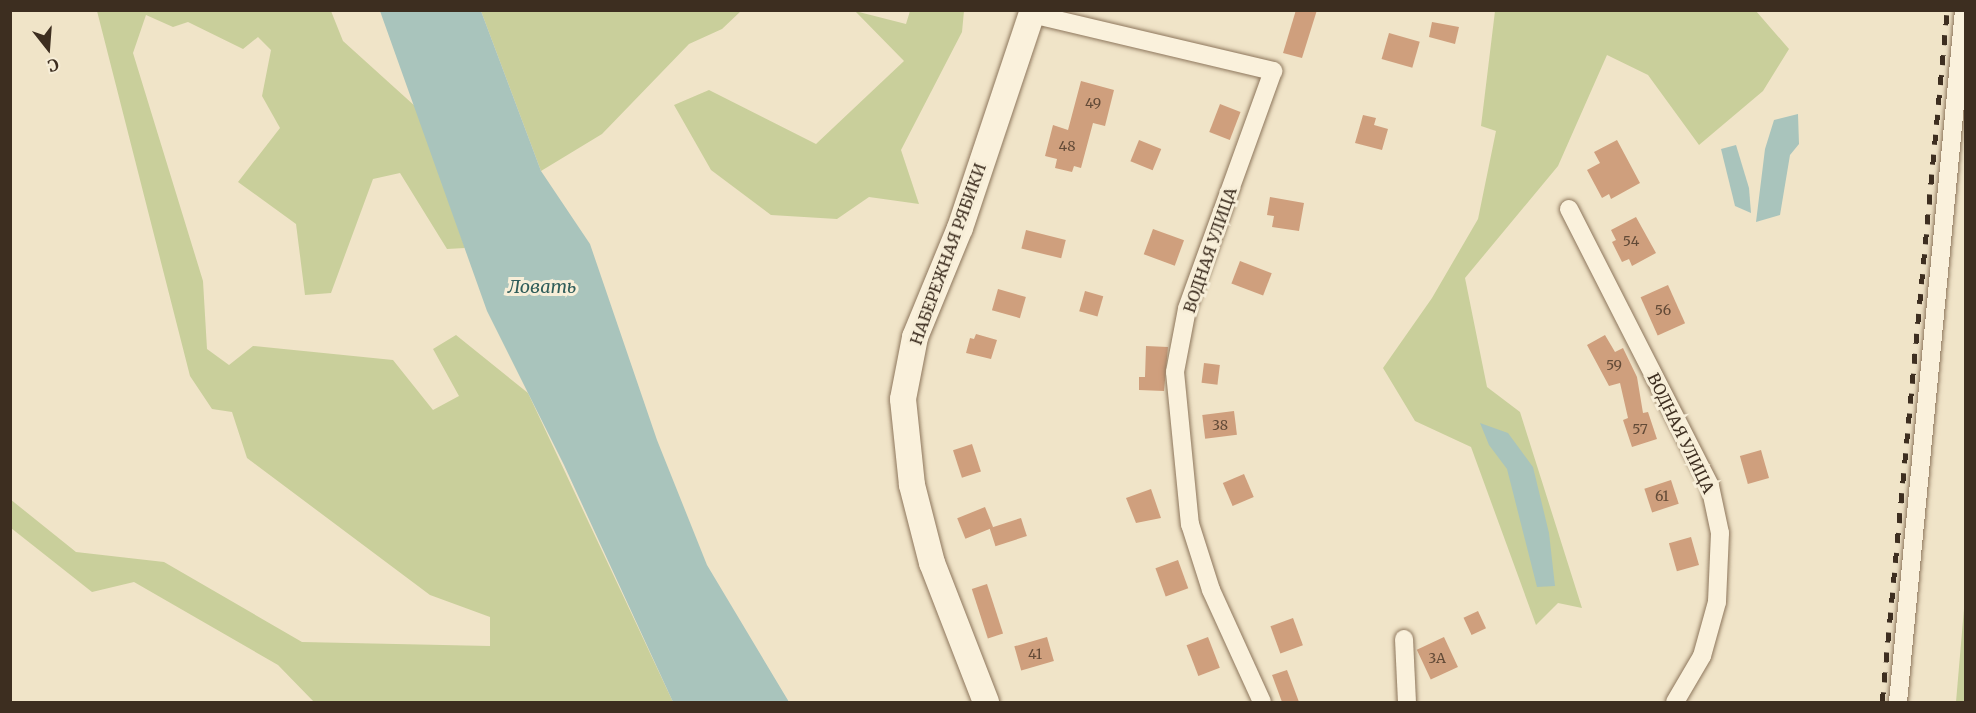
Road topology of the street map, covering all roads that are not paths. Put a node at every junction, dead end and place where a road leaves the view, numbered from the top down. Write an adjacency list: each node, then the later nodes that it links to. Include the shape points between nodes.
1 (1964, 10): 9 (street)
2 (1032, 12): 5 (street, НАБЕРЕЖНАЯ РЯБИКИ, via 960,228 915,337 903,399 912,485 932,563); 6 (street, ВОДНАЯ УЛИЦА, via 1273,71 1187,309 1175,372 1190,524 1211,590)
3 (1569, 209): 8 (street, ВОДНАЯ УЛИЦА, via 1710,486 1720,533 1717,602 1702,656)
4 (1404, 639): 7 (street)
5 (986, 702)
6 (1262, 702)
7 (1407, 702)
8 (1675, 702)
9 (1898, 702)

